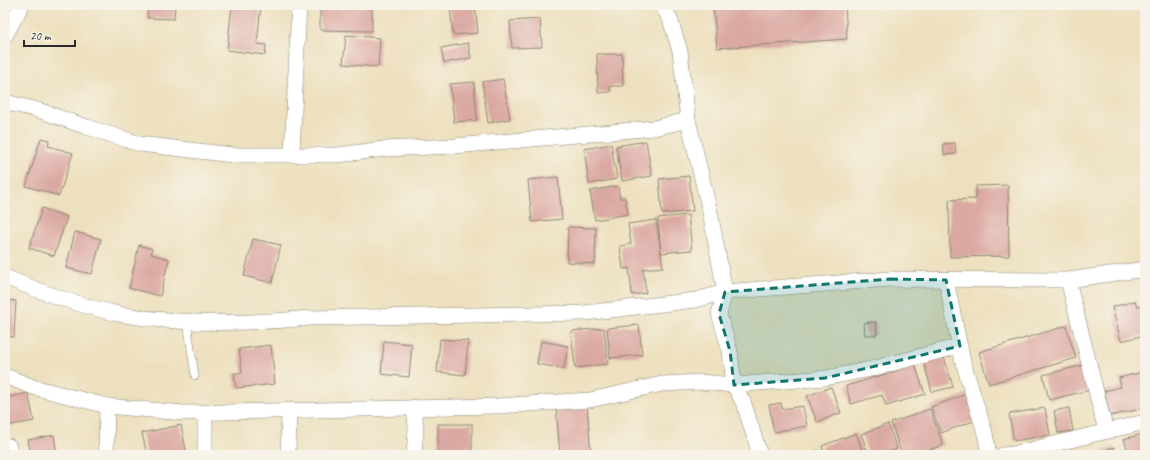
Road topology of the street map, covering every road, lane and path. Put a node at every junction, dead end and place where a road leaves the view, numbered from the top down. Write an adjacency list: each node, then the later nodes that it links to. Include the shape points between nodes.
1 (22, 5): 4 (street)
2 (299, 5): 7 (street)
3 (662, 5): 6 (street, via 670,19 680,51)
4 (5, 36)
5 (5, 102): 7 (street, via 38,110 140,144 232,155)
6 (688, 120): 7 (street, via 654,128 502,142 384,149 338,155); 12 (street, via 710,212)
7 (292, 154)
8 (1145, 269): 11 (street)
9 (5, 277): 13 (street, via 67,300 124,315)
10 (946, 280): 11 (street); 12 (street, via 890,280); 14 (street)
11 (1068, 280): 23 (street)
12 (725, 292): 13 (street, via 696,300 578,313 310,318 268,322); 17 (street, via 719,314 730,351)
13 (187, 320): 16 (lane)
14 (960, 346): 17 (street, via 825,378); 29 (street)
15 (5, 376): 18 (street, via 33,387)
16 (195, 376)
17 (734, 385): 19 (street, via 700,382 662,384 590,400 497,406); 28 (street, via 744,404)
18 (107, 406): 21 (street); 24 (street)
19 (414, 407): 20 (street); 27 (street)
20 (288, 410): 21 (street); 26 (street)
21 (204, 414): 25 (street)
22 (1145, 422): 23 (street)
23 (1106, 431): 30 (street)
24 (106, 455)
25 (206, 455)
26 (288, 455)
27 (414, 455)
28 (760, 455)
29 (989, 455)
30 (1003, 455)

